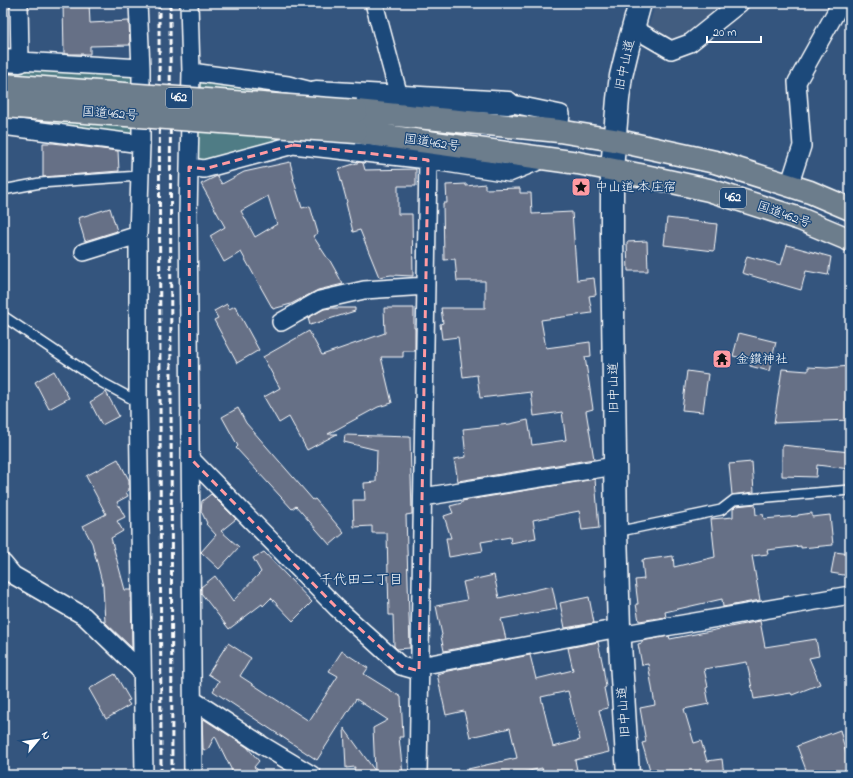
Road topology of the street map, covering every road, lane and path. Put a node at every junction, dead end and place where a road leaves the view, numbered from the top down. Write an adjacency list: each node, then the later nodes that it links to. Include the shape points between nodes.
1 (19, 3): 10 (street)
2 (138, 3): 11 (street)
3 (189, 3): 12 (street)
4 (374, 3): 15 (street)
5 (640, 3): 9 (main road, 旧中山道)
6 (740, 3): 9 (street, via 690,43 672,50)
7 (841, 3): 8 (street); 27 (street, via 797,82 802,146)
8 (850, 6)
9 (633, 28): 20 (main road, 旧中山道, via 622,76)
10 (12, 61): 11 (street)
11 (141, 68): 21 (street)
12 (191, 72): 14 (street, via 288,85); 24 (street)
13 (3, 85): 19 (highway, 国道462号 / 462, bridge, via 356,111)
14 (316, 92): 15 (main road)
15 (399, 96): 16 (main road)
16 (508, 103): 19 (street, via 561,114)
17 (3, 106): 22 (highway, 国道462号 / 462, bridge, via 356,132)
18 (3, 126): 21 (street)
19 (559, 131): 20 (highway, 国道462号 / 462)
20 (614, 140): 25 (main road, 旧中山道); 27 (highway, 国道462号 / 462, via 715,162)
21 (141, 144): 26 (street)
22 (547, 158): 23 (street, via 509,173); 25 (highway, 国道462号 / 462)
23 (428, 160): 24 (street, via 293,145 204,169); 33 (street)
24 (189, 167): 37 (street)
25 (612, 169): 31 (highway, 国道462号 / 462, via 709,190 800,219); 38 (main road, 旧中山道)
26 (139, 176): 28 (lane, via 40,183); 30 (street)
27 (789, 186): 29 (highway, 国道462号 / 462)
28 (3, 190)
29 (850, 209)
30 (138, 235): 32 (street); 36 (street)
31 (850, 240)
32 (84, 252)
33 (426, 286): 35 (street, via 364,290 320,300); 40 (street)
34 (3, 316): 36 (lane, via 101,382)
35 (281, 322)
36 (138, 402): 46 (street)
37 (190, 458): 45 (street, via 337,608 401,666); 47 (street)
38 (615, 466): 40 (street); 41 (main road, 旧中山道)
39 (850, 490): 41 (lane, via 734,500 720,510)
40 (423, 497): 45 (street)
41 (616, 532): 44 (main road, 旧中山道)
42 (3, 563): 46 (street, via 13,575 84,616)
43 (850, 595): 44 (street)
44 (619, 632): 45 (street); 52 (main road, 旧中山道)
45 (420, 668): 51 (street)
46 (142, 672): 48 (street)
47 (193, 700): 49 (street); 50 (street)
48 (144, 775)
49 (193, 775)
50 (312, 775)
51 (418, 775)
52 (628, 775)

